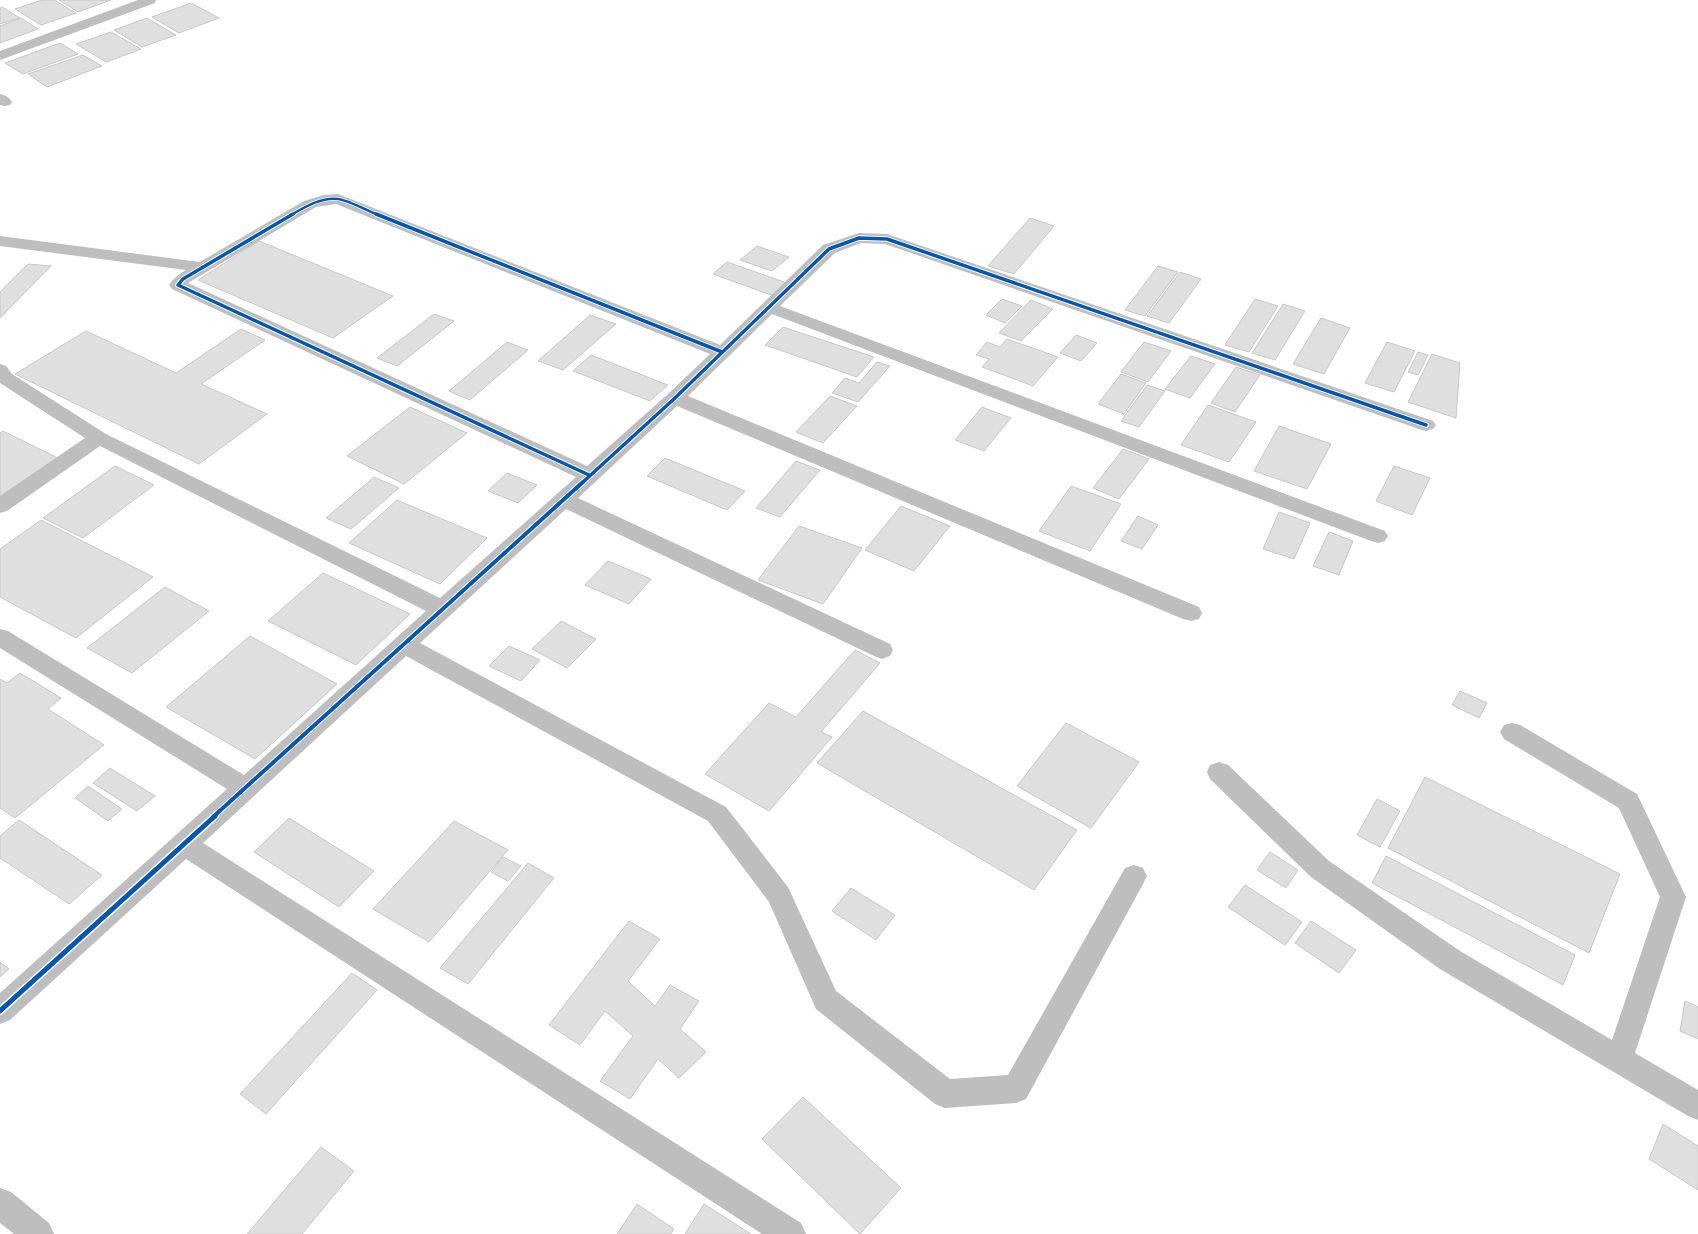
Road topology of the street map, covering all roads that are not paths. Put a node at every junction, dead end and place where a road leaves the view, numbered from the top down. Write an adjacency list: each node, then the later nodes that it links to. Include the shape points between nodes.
1 (150, 0): 2 (street)
2 (0, 56)
3 (0, 241): 4 (street)
4 (203, 267): 6 (street, via 310,204 338,199); 11 (street, via 183,279 178,286)
5 (768, 307): 6 (street); 9 (street, via 829,249 859,238 887,239); 14 (street)
6 (722, 352): 8 (street)
7 (0, 370): 10 (street, via 5,378)
8 (675, 398): 11 (street); 16 (street)
9 (1426, 425)
10 (99, 438): 13 (street); 15 (street)
11 (589, 475): 12 (street)
12 (563, 500): 15 (street); 19 (street)
13 (0, 506)
14 (1378, 536)
15 (442, 609): 18 (street)
16 (1191, 613)
17 (0, 637): 22 (street)
18 (403, 644): 22 (street); 24 (street, via 717,814 779,895 826,1000 945,1094 1016,1089)
19 (882, 650)
20 (1512, 732): 26 (street, via 1628,801 1673,897)
21 (1219, 772): 26 (street, via 1320,870 1450,960)
22 (245, 788): 23 (street)
23 (184, 844): 25 (street); 30 (street)
24 (1134, 876)
25 (0, 1011)
26 (1619, 1060): 27 (street)
27 (1698, 1106)
28 (0, 1203): 29 (street)
29 (38, 1234)
30 (790, 1234)

